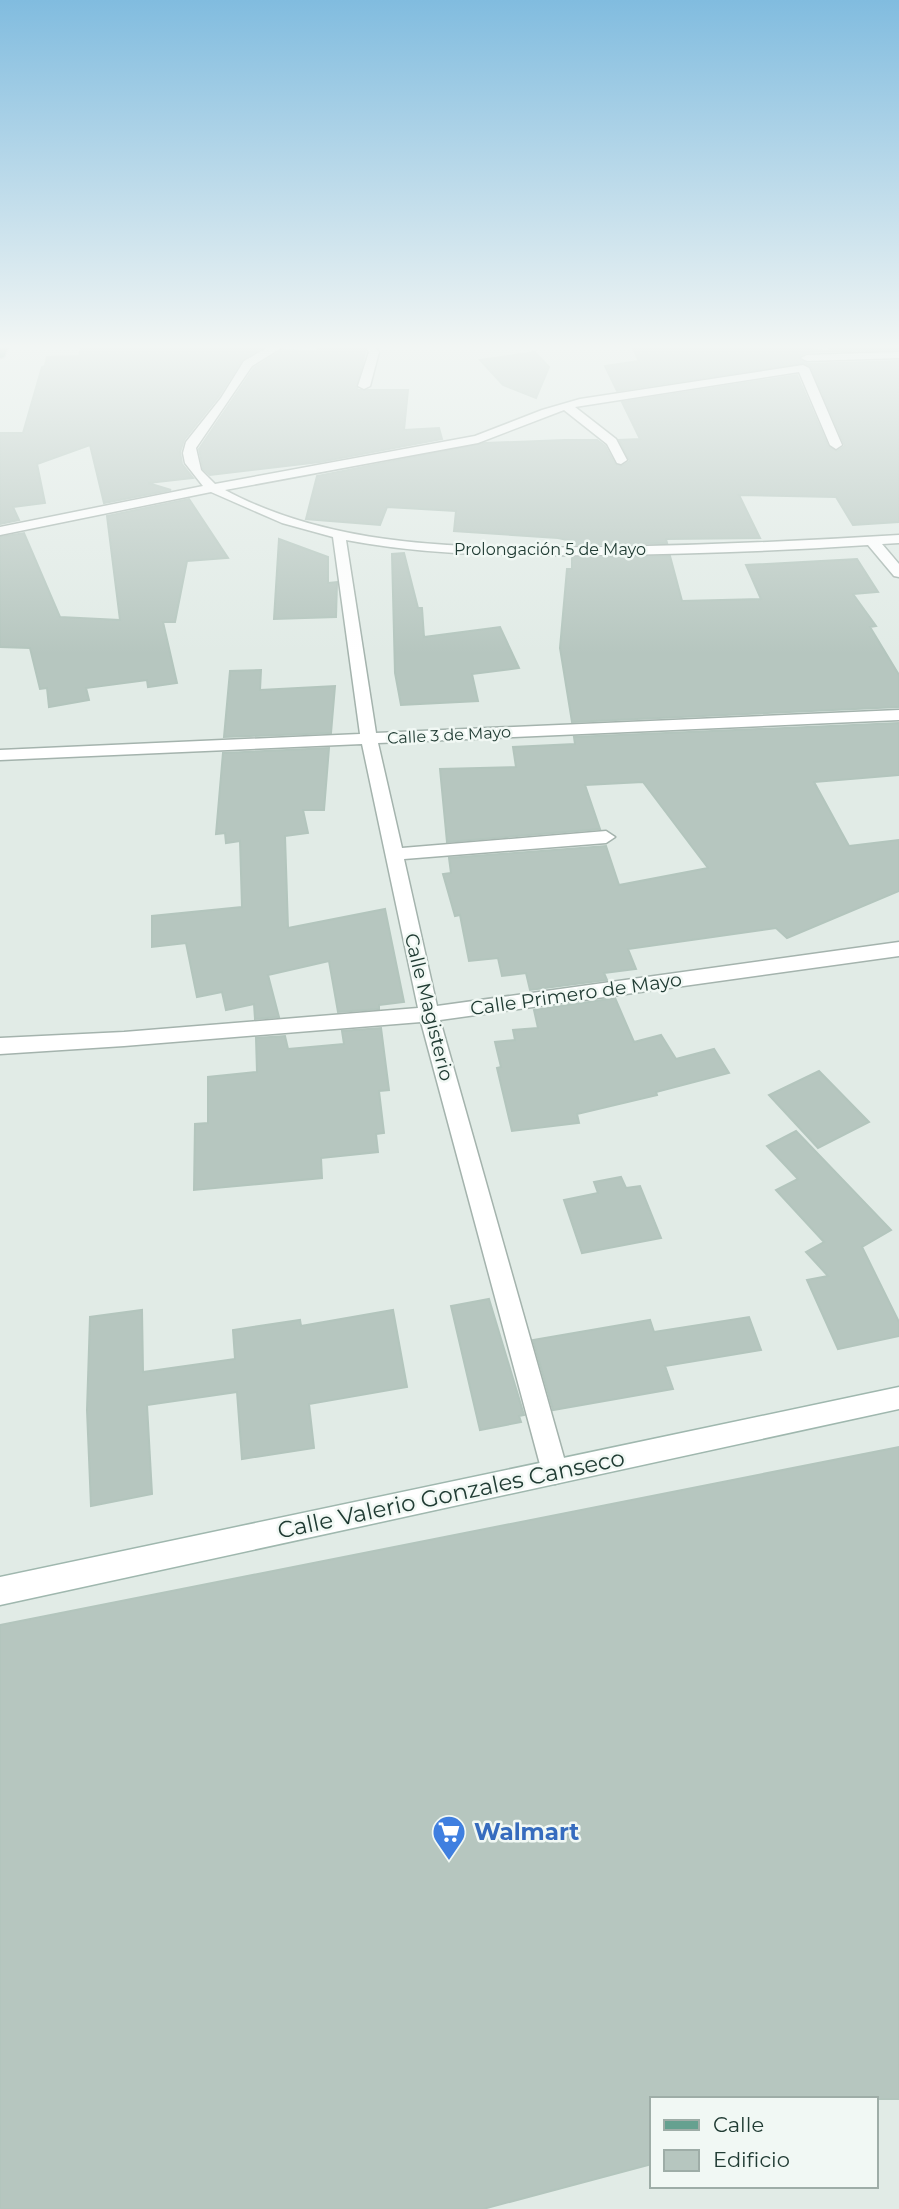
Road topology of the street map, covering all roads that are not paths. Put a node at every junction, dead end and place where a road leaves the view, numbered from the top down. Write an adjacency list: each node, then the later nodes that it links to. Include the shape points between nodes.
1 (190, 448): 5 (street, via 188,454)
2 (429, 448): 5 (street)
3 (615, 448): 4 (street)
4 (621, 460)
5 (209, 489): 6 (street); 7 (street, Prolongación 5 de Mayo, via 263,512)
6 (0, 530)
7 (339, 535): 9 (street, Prolongación 5 de Mayo, via 408,547 524,551 694,550); 12 (street, Calle Magisterio)
8 (899, 539): 9 (street, Prolongación 5 de Mayo)
9 (872, 541): 10 (street)
10 (899, 572)
11 (899, 715): 12 (street, Calle 3 de Mayo)
12 (369, 738): 13 (street, Calle 3 de Mayo); 15 (street, Calle Magisterio)
13 (0, 755)
14 (606, 836): 15 (street)
15 (394, 854): 17 (street, Calle Magisterio)
16 (899, 949): 17 (street, Calle Primero de Mayo)
17 (429, 1014): 18 (street, Calle Primero de Mayo); 20 (street, Calle Magisterio)
18 (0, 1046)
19 (899, 1398): 20 (street, Calle Valerio Gonzales Canseco)
20 (555, 1472): 21 (street, Calle Valerio Gonzales Canseco)
21 (1, 1591)

